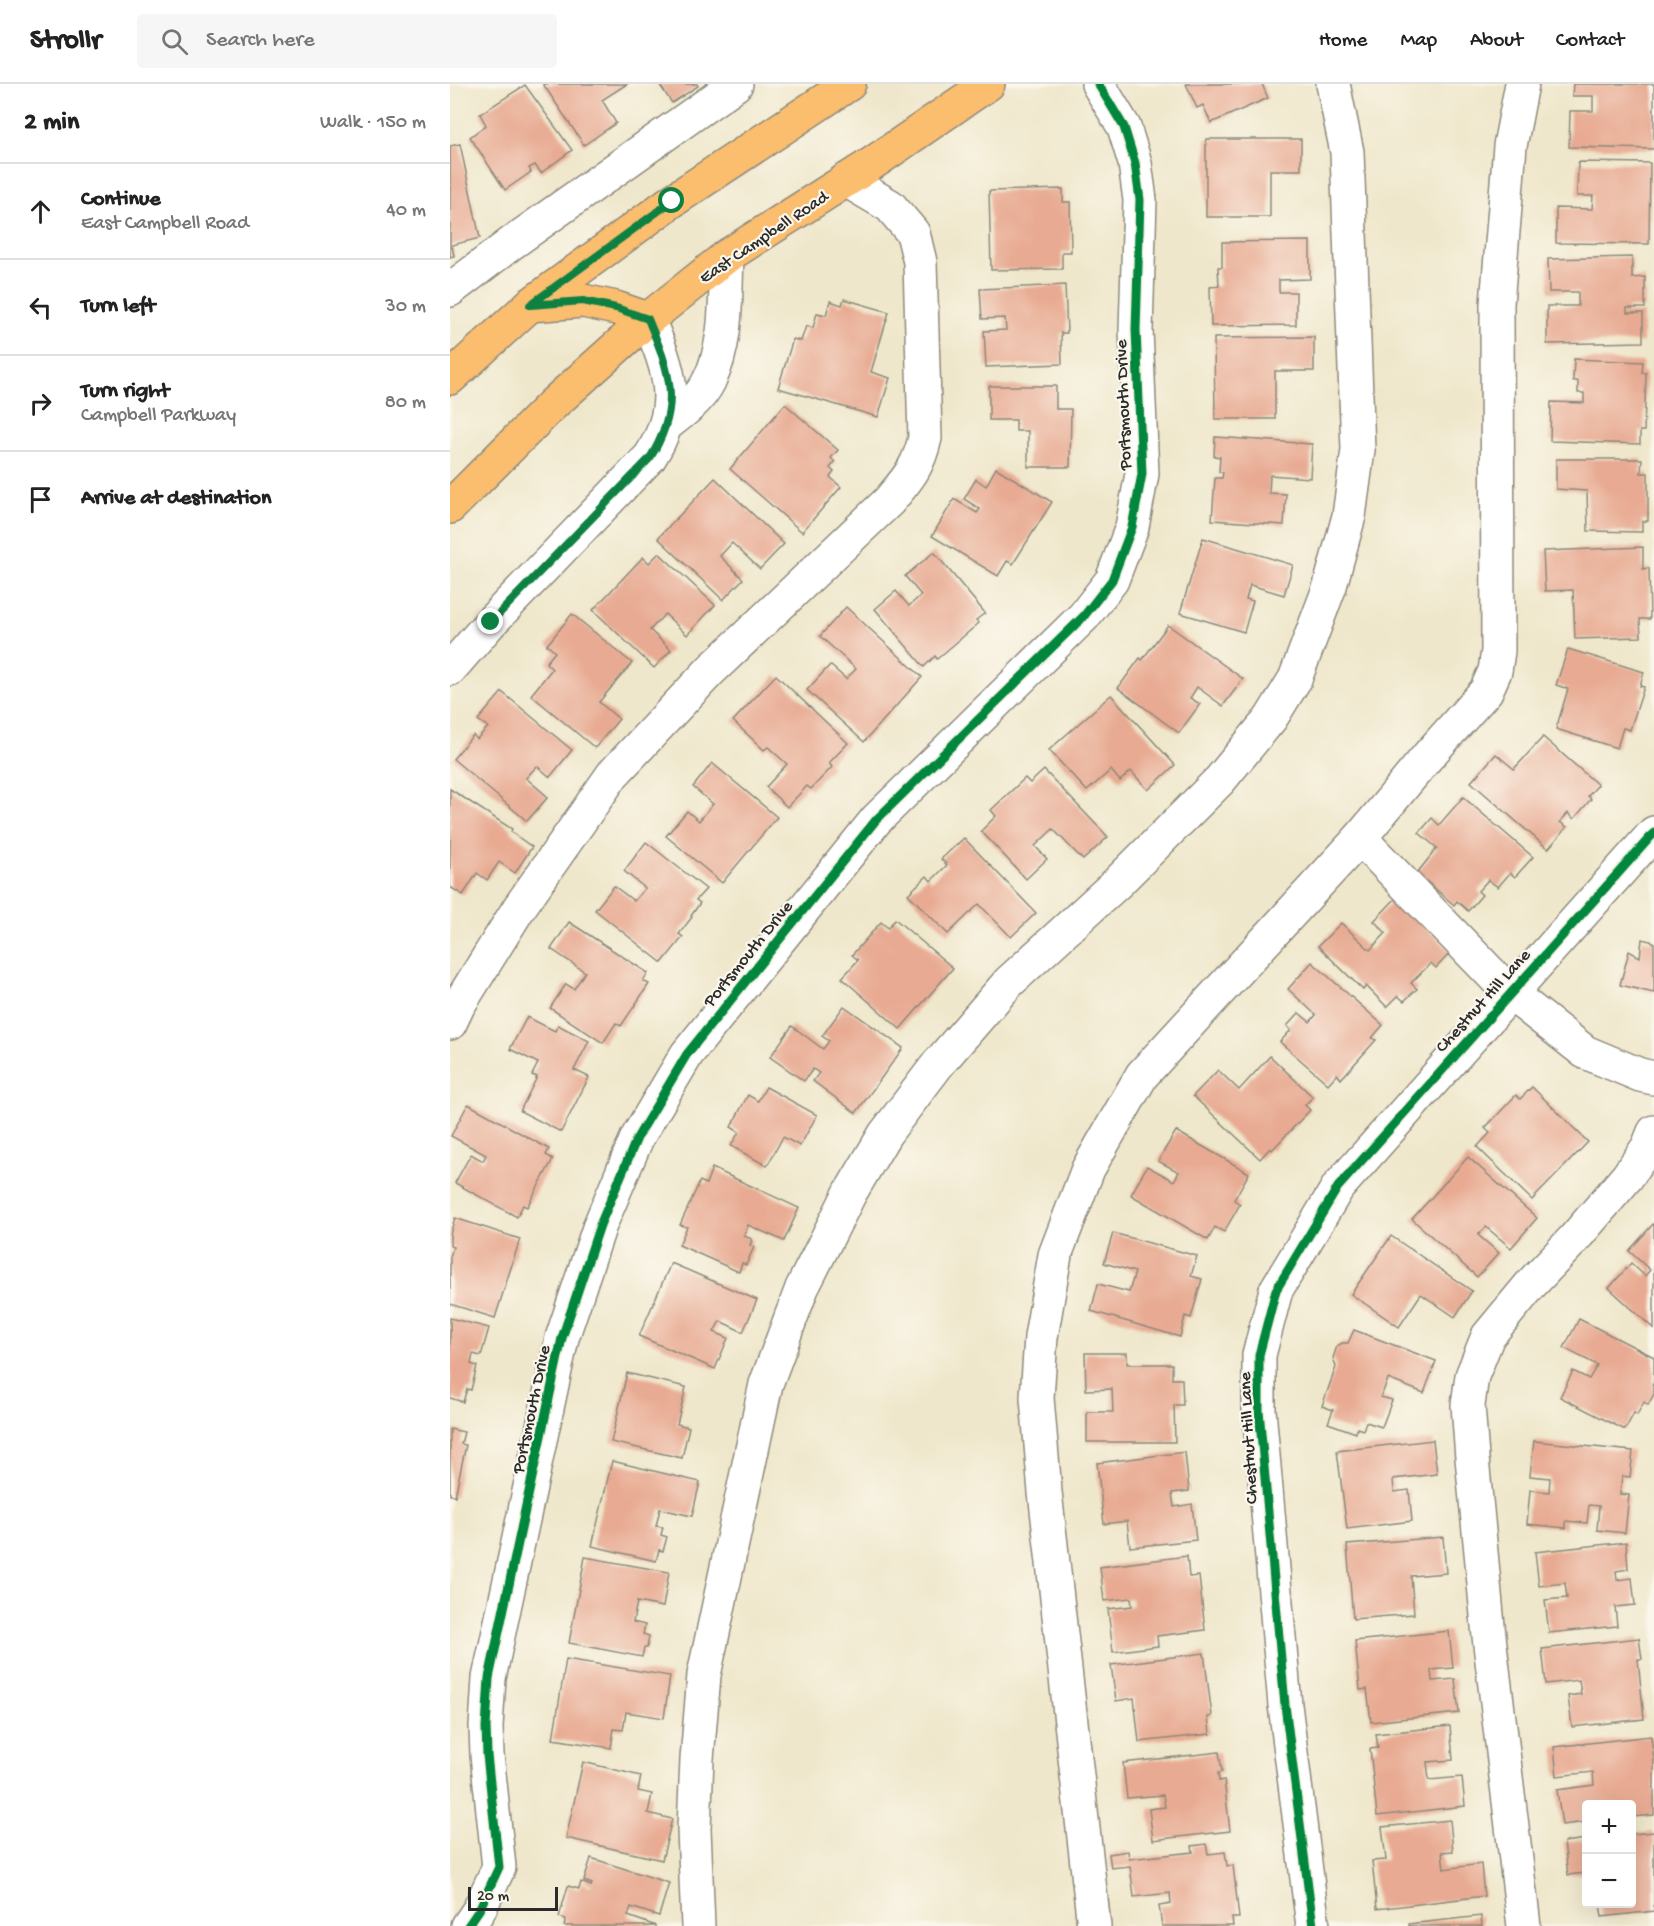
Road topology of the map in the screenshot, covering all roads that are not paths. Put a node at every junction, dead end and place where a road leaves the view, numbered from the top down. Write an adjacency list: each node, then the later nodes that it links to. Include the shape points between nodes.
1 (736, 84): 9 (street)
2 (849, 84): 10 (main road, via 672,201)
3 (988, 84): 7 (main road, East Campbell Road)
4 (1098, 84): 22 (street, Portsmouth Drive, via 1124,127 1136,163 1140,200 1136,330 1142,474 1132,527 1112,580 1084,616 876,820 687,1054 637,1138 600,1225 559,1350 489,1678 487,1755 499,1867)
5 (1333, 84): 23 (street, via 1347,152 1358,450 1349,516 1330,586 1295,679 1270,718 1220,780 1009,982 938,1064 879,1144 849,1193 802,1288 766,1384 704,1676 694,1829)
6 (1522, 84): 17 (street, via 1510,146 1497,304 1495,671 1486,692)
7 (846, 180): 8 (main road, East Campbell Road); 19 (street, via 890,206 913,233 920,262 925,438 920,460 889,501 710,671 612,774 519,908)
8 (727, 256): 11 (main road, East Campbell Road); 13 (street, via 720,349 709,382 689,407)
9 (450, 290)
10 (530, 305): 11 (main road, via 583,301); 12 (main road)
11 (648, 319): 13 (street, via 666,362 670,408); 14 (main road, East Campbell Road, via 553,404)
12 (450, 378)
13 (667, 424): 15 (street, via 650,458)
14 (450, 507)
15 (450, 669)
16 (1654, 832): 18 (street, Chestnut Hill Lane)
17 (1360, 838): 18 (street); 24 (street, via 1142,1074 1088,1169 1055,1255 1041,1336 1037,1398)
18 (1510, 993): 20 (street, via 1585,1052); 25 (street, Chestnut Hill Lane, via 1338,1187 1276,1290 1259,1355 1259,1410 1285,1704)
19 (450, 1023)
20 (1654, 1078)
21 (1654, 1132): 26 (street, via 1627,1177 1488,1336 1472,1376 1468,1405 1473,1470)
22 (468, 1926)
23 (698, 1926)
24 (1094, 1926)
25 (1313, 1926)
26 (1524, 1926)

